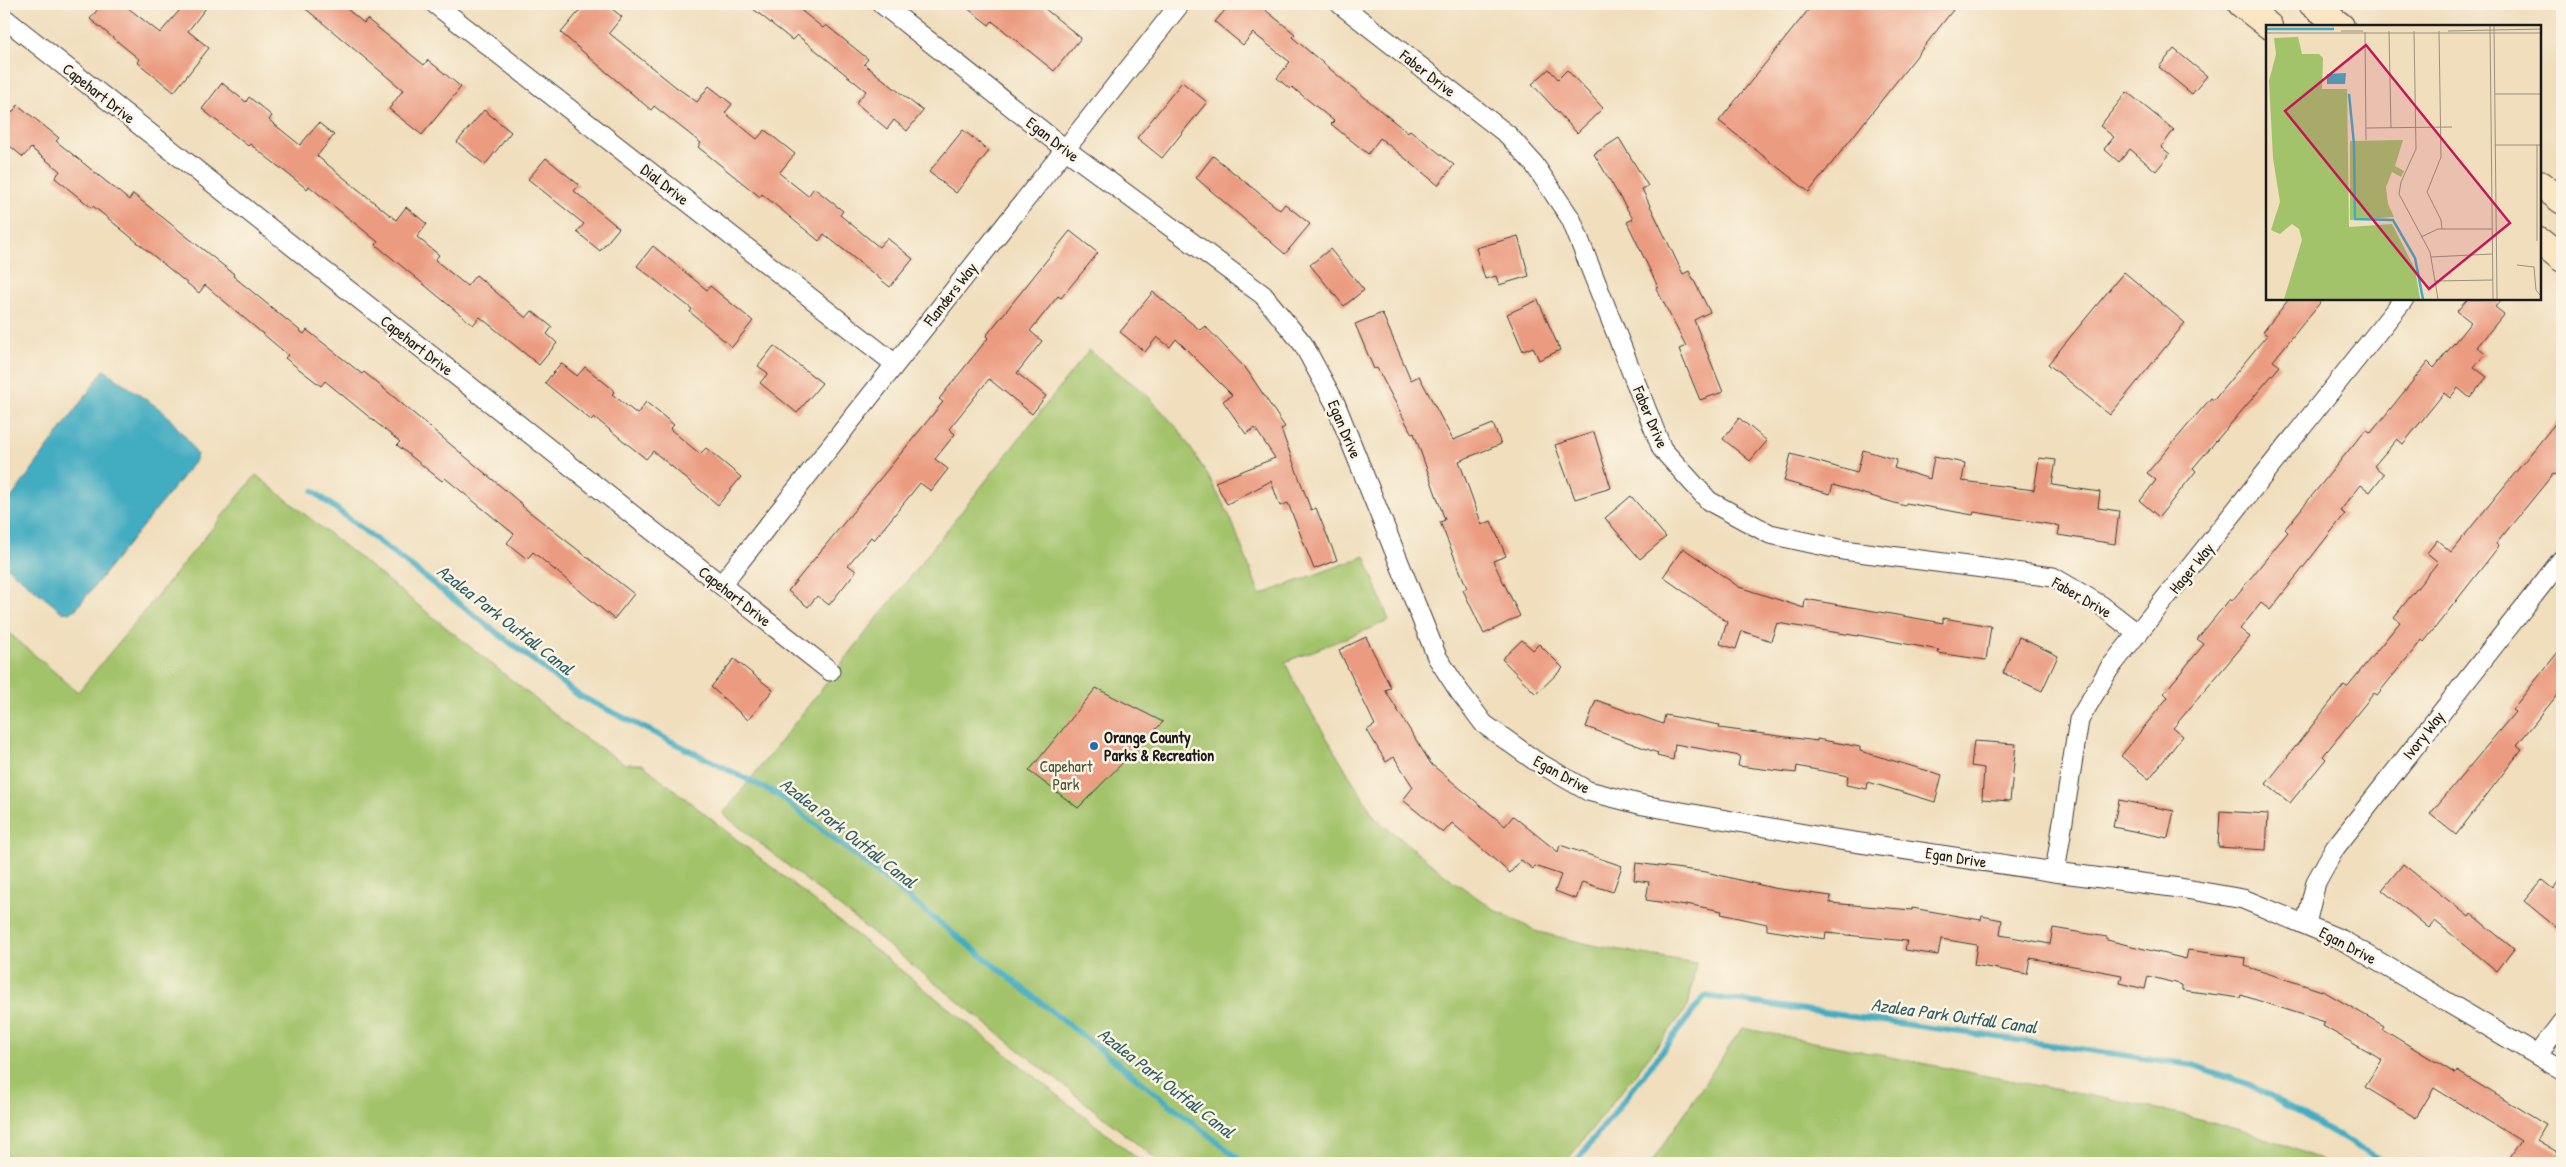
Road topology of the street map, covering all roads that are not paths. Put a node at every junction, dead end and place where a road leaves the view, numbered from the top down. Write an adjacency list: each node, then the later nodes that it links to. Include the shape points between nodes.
1 (435, 4): 16 (street, Dial Drive)
2 (882, 4): 10 (street, Egan Drive)
3 (1180, 4): 10 (street, Flanders Way)
4 (1340, 4): 19 (street, Faber Drive, via 1508,135 1534,164 1570,219 1662,449 1709,501 1770,534 1843,550 2053,577 2102,606)
5 (2241, 4): 8 (main road)
6 (2312, 4): 9 (main road)
7 (4, 18): 18 (street, Capehart Drive)
8 (2269, 25)
9 (2339, 25)
10 (1066, 149): 16 (street, Flanders Way); 21 (street, Egan Drive, via 1263,295 1303,344 1335,403 1437,657 1484,724 1534,760 1588,791 1643,805 1827,838)
11 (2541, 185): 12 (main road)
12 (2562, 202)
13 (2541, 242): 14 (main road)
14 (2562, 259)
15 (2403, 300): 19 (street, Hager Way)
16 (895, 364): 18 (street, Flanders Way)
17 (2562, 559): 22 (street, Ivory Way, via 2335,848 2316,882)
18 (721, 585): 20 (street, Capehart Drive)
19 (2138, 634): 21 (street, Hager Way, via 2109,669 2079,720)
20 (830, 671)
21 (2054, 872): 22 (street, Egan Drive, via 2243,899)
22 (2306, 924): 24 (street, Egan Drive, via 2342,940)
23 (2562, 1022): 24 (street)
24 (2537, 1054): 25 (street, Egan Drive)
25 (2562, 1070)

